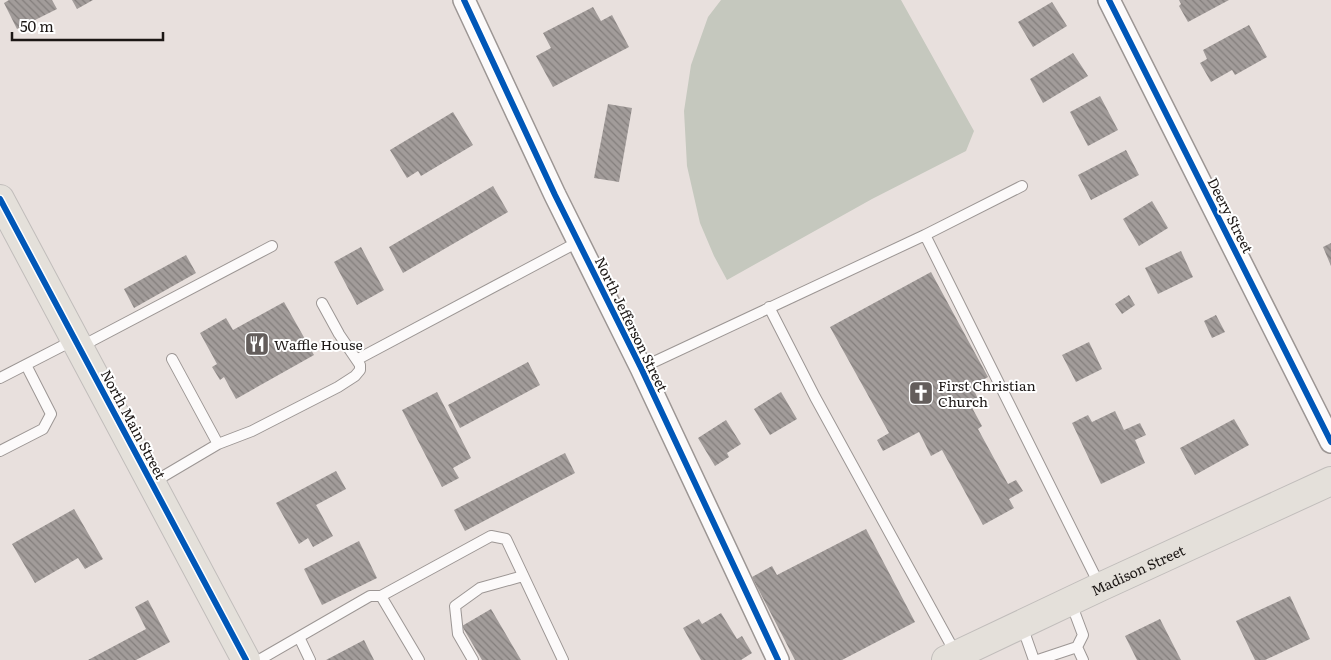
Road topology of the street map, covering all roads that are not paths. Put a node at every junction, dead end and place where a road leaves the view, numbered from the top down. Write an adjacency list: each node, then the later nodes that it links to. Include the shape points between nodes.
1 (464, 0): 6 (street, North Jefferson Street)
2 (1109, 0): 16 (street, Deery Street)
3 (1022, 186): 5 (lane)
4 (0, 199): 10 (main road, North Main Street)
5 (925, 235): 9 (lane); 22 (lane)
6 (578, 242): 12 (lane); 14 (street, North Jefferson Street)
7 (272, 246): 10 (lane)
8 (322, 303): 12 (lane)
9 (769, 308): 14 (lane); 28 (lane)
10 (77, 344): 13 (lane); 20 (main road, North Main Street)
11 (172, 359): 17 (lane)
12 (358, 360): 17 (lane, via 360,370 351,379 252,431)
13 (26, 365): 15 (lane); 18 (lane, via 51,414 43,429)
14 (640, 368): 35 (street, North Jefferson Street)
15 (0, 378)
16 (1331, 442)
17 (218, 444): 20 (lane)
18 (0, 451)
19 (1331, 481): 22 (main road, Madison Street)
20 (152, 483): 29 (main road, North Main Street)
21 (523, 576): 23 (lane, via 506,540 491,536); 33 (lane, via 480,588 455,606 458,634); 34 (lane)
22 (1100, 587): 24 (main road, Madison Street)
23 (381, 596): 26 (lane, via 370,596); 32 (lane)
24 (1070, 601): 25 (main road, Madison Street); 27 (lane, via 1083,635)
25 (1021, 624): 28 (main road, Madison Street); 36 (lane)
26 (298, 638): 30 (lane); 31 (lane)
27 (1077, 647): 36 (lane); 37 (lane)
28 (949, 659)
29 (246, 660)
30 (259, 660)
31 (310, 660)
32 (419, 660)
33 (473, 660)
34 (563, 660)
35 (778, 660)
36 (1036, 660)
37 (1083, 660)

